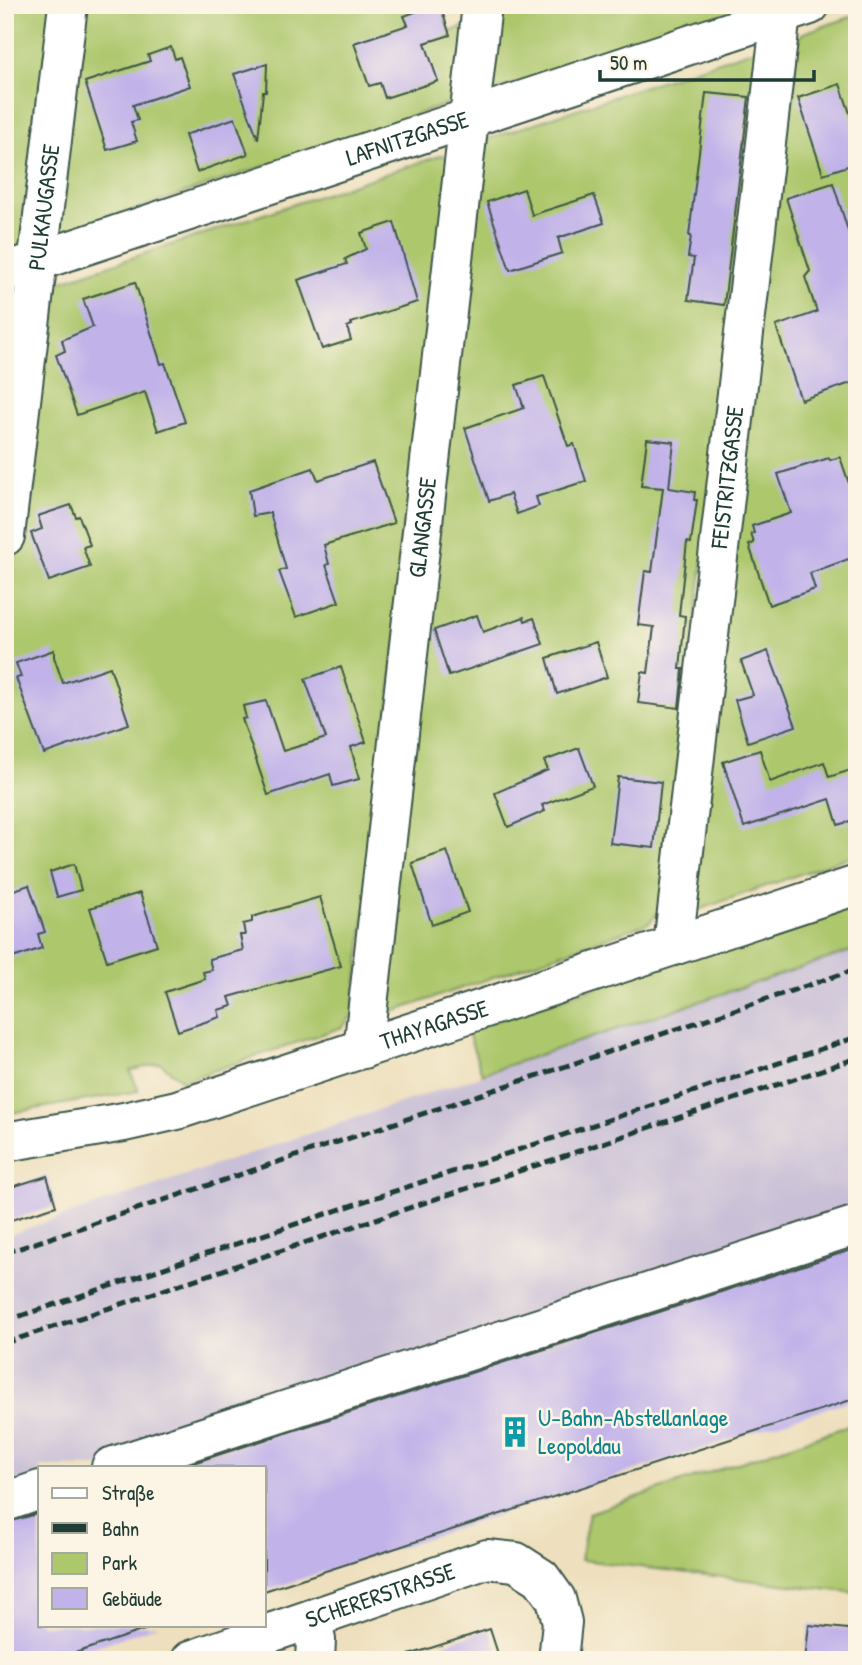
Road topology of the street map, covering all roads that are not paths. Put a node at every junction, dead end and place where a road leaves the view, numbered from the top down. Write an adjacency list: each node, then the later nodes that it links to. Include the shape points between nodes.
1 (68, 5): 5 (street, PULKAUGASSE)
2 (482, 5): 4 (street, GLANGASSE)
3 (791, 9): 4 (street, LAFNITZGASSE); 8 (street, FEISTRITZGASSE)
4 (469, 117): 5 (street, LAFNITZGASSE); 9 (street, GLANGASSE)
5 (22, 267): 6 (street, PULKAUGASSE)
6 (5, 536)
7 (857, 885): 8 (street, THAYAGASSE)
8 (673, 946): 9 (street, THAYAGASSE)
9 (363, 1049): 10 (street, THAYAGASSE, via 177,1110)
10 (5, 1142)
11 (857, 1225): 12 (street)
12 (114, 1466)
13 (38, 1491): 14 (street)
14 (5, 1502)
15 (312, 1619): 16 (street, SCHERERSTRASSE); 17 (street); 18 (street, SCHERERSTRASSE, via 487,1559 516,1562 541,1578 556,1599 562,1622)
16 (191, 1660)
17 (316, 1660)
18 (558, 1660)

